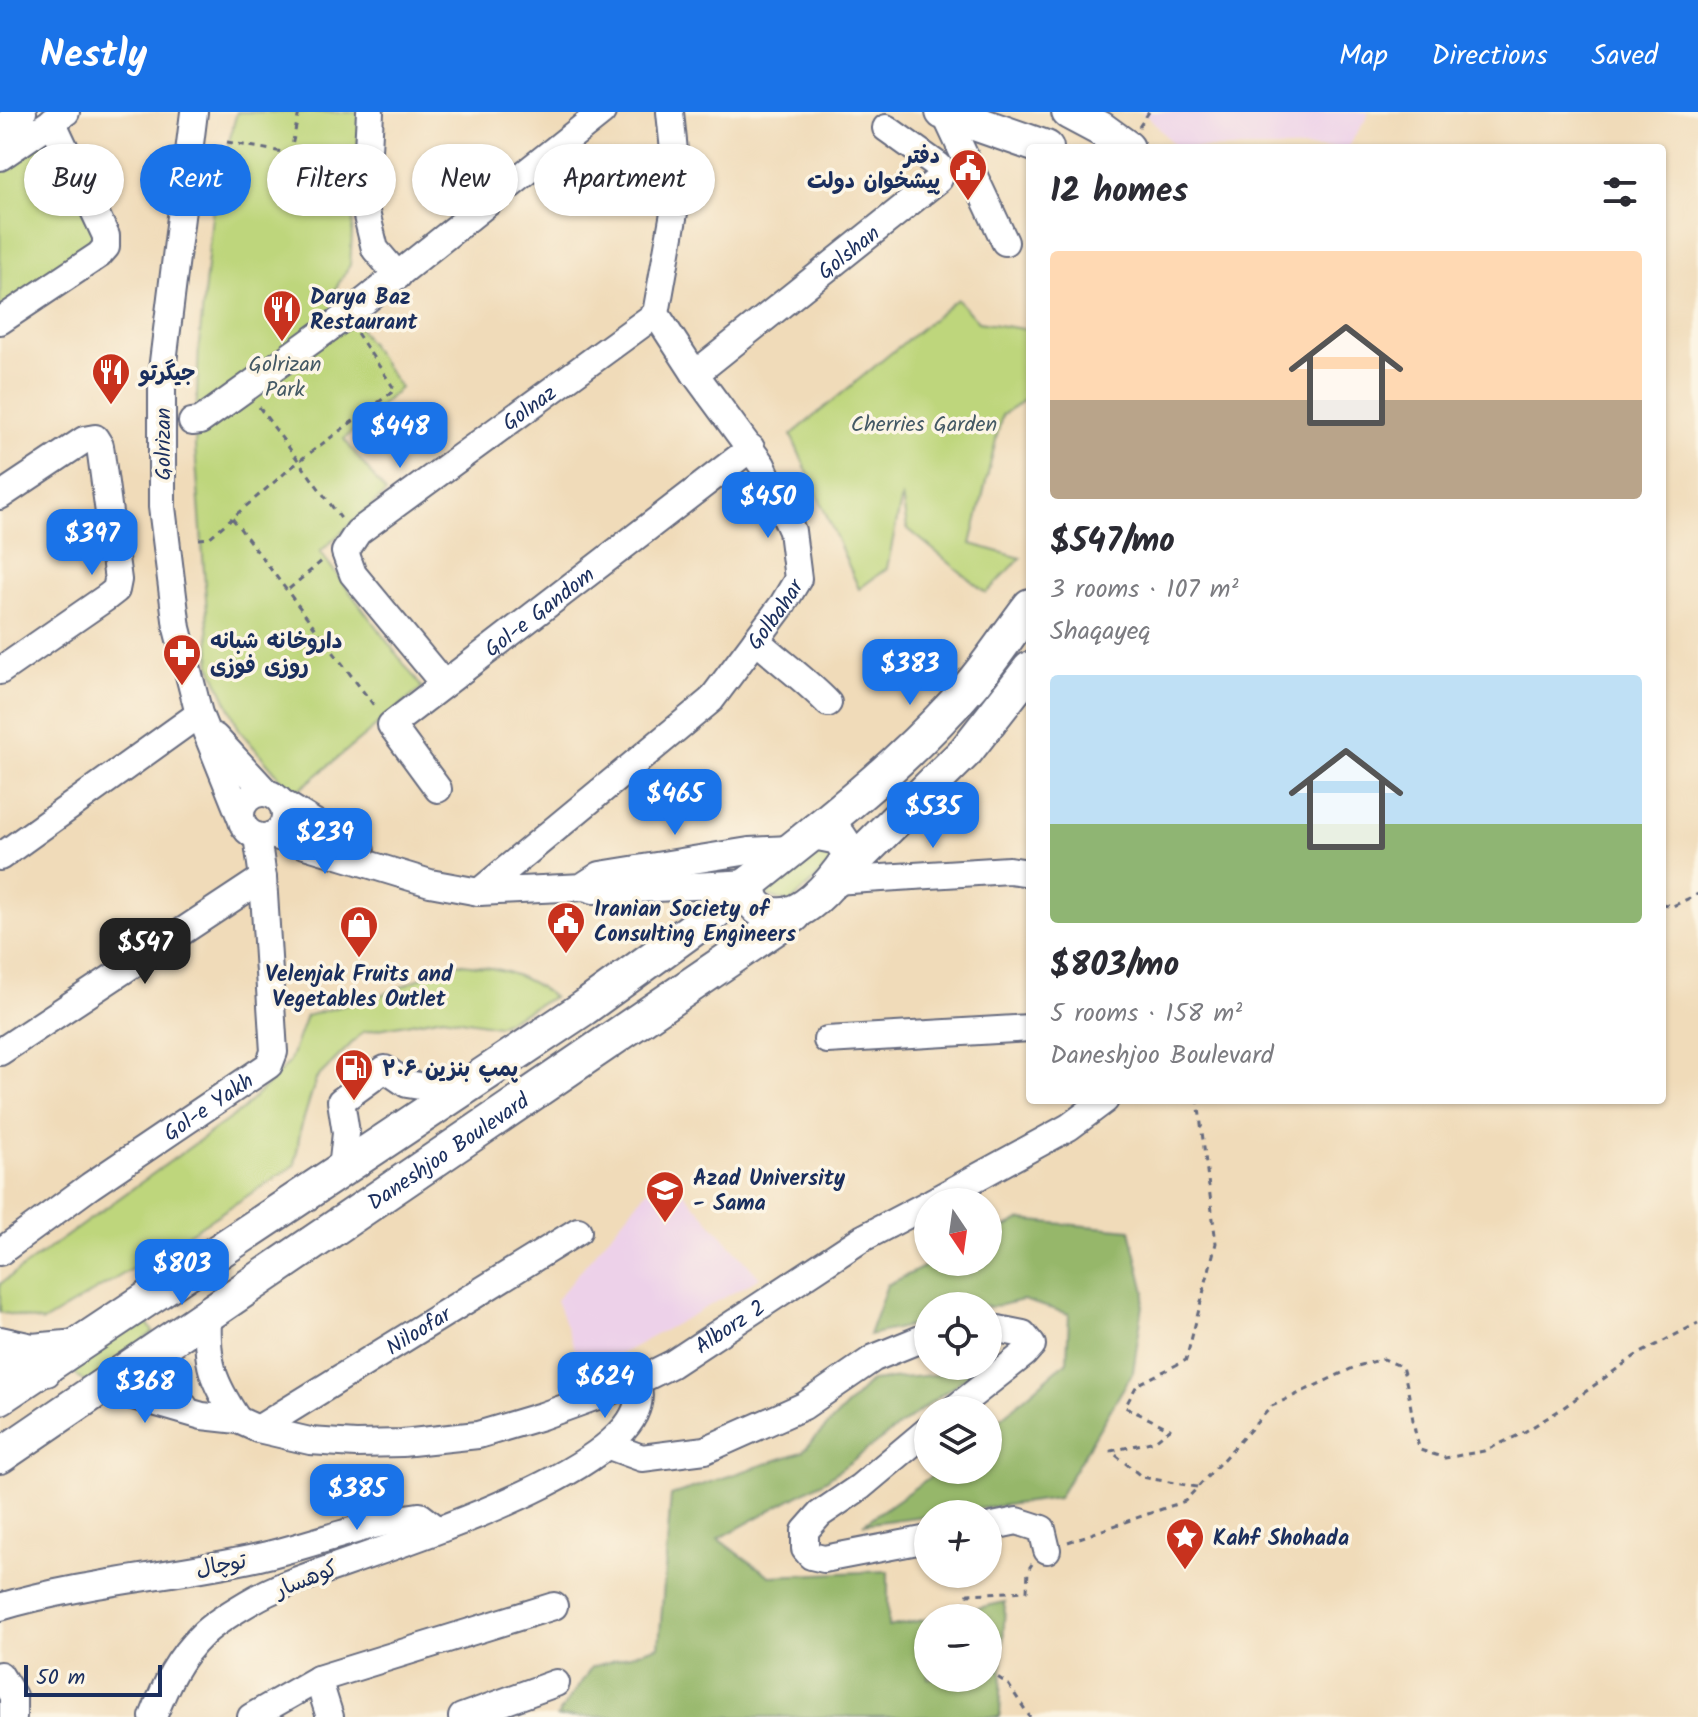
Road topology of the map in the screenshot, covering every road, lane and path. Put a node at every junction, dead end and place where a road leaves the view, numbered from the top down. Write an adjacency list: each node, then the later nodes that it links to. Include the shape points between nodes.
1 (23, 112): 10 (street)
2 (194, 112): 42 (street, Golrizan, via 162,370 162,507 177,628)
3 (299, 112): 13 (path)
4 (370, 112): 14 (street)
5 (602, 112): 21 (street)
6 (670, 112): 22 (street, via 678,190)
7 (944, 112): 15 (main road); 20 (street)
8 (1069, 112): 16 (main road)
9 (59, 116): 18 (street); 23 (street, via 106,247)
10 (0, 128)
11 (886, 128): 25 (street, Golshan, via 939,166 939,179)
12 (227, 142): 17 (path)
13 (291, 144)
14 (368, 144)
15 (1035, 144)
16 (1122, 144)
17 (267, 149)
18 (0, 157)
19 (367, 216): 21 (street, via 375,249)
20 (1005, 242)
21 (398, 276): 26 (street)
22 (656, 314): 25 (street, Golbahar); 34 (street, Golnaz, via 358,532)
23 (0, 321)
24 (355, 330): 29 (path, via 395,390)
25 (695, 374): 28 (street, Golbahar)
26 (245, 388): 27 (street); 29 (path)
27 (192, 422)
28 (751, 448): 37 (street, Golbahar, via 792,531 798,579); 40 (street, Gol-e Gandom)
29 (299, 461): 31 (path); 32 (path)
30 (0, 496): 38 (street, via 84,440 95,438 118,580 116,590)
31 (232, 518): 33 (path, via 209,538); 35 (path)
32 (346, 525)
33 (199, 539)
34 (345, 552): 35 (path, via 320,562); 40 (street, via 353,574)
35 (288, 589): 43 (path)
36 (1026, 611): 48 (main road, via 972,684 930,729 886,773)
37 (756, 640): 41 (street); 56 (street, Golbahar, via 711,700)
38 (0, 671)
39 (1026, 674): 53 (main road, via 966,751)
40 (443, 683): 43 (street, Gol-e Gandom)
41 (828, 703)
42 (202, 719): 45 (street, Golrizan); 46 (street, Golrizan); 49 (street)
43 (391, 725): 44 (street)
44 (438, 789)
45 (274, 797): 46 (street, via 253,794 243,803); 47 (street, via 285,814 282,826); 50 (street, Golrizan)
46 (240, 816): 47 (street, via 245,829)
47 (265, 836): 50 (street, Golrizan); 52 (street, Gol-e Yakh)
48 (802, 841): 53 (main road, via 839,837 849,858); 54 (main road, Daneshjoo Boulevard); 55 (street, Golrizan, via 600,875)
49 (0, 857)
50 (392, 870): 56 (street, Golrizan)
51 (1026, 872): 53 (street)
52 (263, 878): 62 (street); 70 (street, Gol-e Yakh, via 274,1052 269,1065)
53 (834, 881): 59 (main road, Daneshjoo Boulevard)
54 (750, 883): 55 (street, Golrizan); 59 (main road, via 752,902 759,909); 63 (main road, Daneshjoo Boulevard, via 584,1008)
55 (584, 887): 56 (street, Golrizan)
56 (479, 892)
57 (1698, 894): 58 (path)
58 (1666, 905)
59 (794, 915): 72 (main road, Daneshjoo Boulevard)
60 (1026, 1028): 61 (street)
61 (827, 1040)
62 (0, 1052)
63 (458, 1092): 66 (main road, Daneshjoo Boulevard); 66 (street, via 407,1084 385,1069 341,1101 346,1133)
64 (1100, 1104): 67 (street, Alborz 2, via 1069,1127)
65 (1199, 1104): 91 (path, via 1216,1243 1186,1360 1137,1385 1125,1407 1170,1429 1155,1441 1111,1451 1142,1477)
66 (342, 1169): 71 (main road, Daneshjoo Boulevard)
67 (957, 1188)
68 (914, 1211): 82 (street, Alborz 2)
69 (578, 1231): 87 (street, Niloofar)
70 (0, 1252)
71 (127, 1311): 77 (main road, via 155,1319 157,1343); 78 (main road, Daneshjoo Boulevard)
72 (208, 1315): 77 (main road, Daneshjoo Boulevard); 87 (street, via 208,1355 217,1389)
73 (1698, 1323): 91 (path, via 1635,1356 1521,1434 1484,1451 1445,1458 1420,1450 1402,1367 1384,1359 1357,1366 1272,1406)
74 (1002, 1330): 80 (street, via 1023,1334 1032,1345)
75 (0, 1340): 78 (street)
76 (914, 1342): 89 (street, via 874,1358 804,1406 705,1450 642,1458)
77 (148, 1356): 83 (main road, Daneshjoo Boulevard); 86 (street, Alborz 2, via 151,1375 161,1389)
78 (63, 1359): 79 (street); 83 (main road, via 69,1381); 85 (main road, Daneshjoo Boulevard)
79 (0, 1364)
80 (1002, 1371)
81 (991, 1380): 84 (street)
82 (636, 1382): 87 (street, Alborz 2, via 478,1435 356,1444 310,1441); 89 (street, کوهسار, via 639,1407)
83 (102, 1387): 86 (street, Alborz 2); 90 (main road, Daneshjoo Boulevard)
84 (971, 1396)
85 (0, 1397)
86 (202, 1416): 87 (street, Alborz 2)
87 (248, 1425)
88 (914, 1442): 94 (street, via 820,1514 805,1531 805,1549 824,1559)
89 (609, 1446): 93 (street, کوهسار, via 562,1477)
90 (0, 1456)
91 (1198, 1487): 95 (path, via 1185,1501)
92 (1002, 1524): 95 (street, via 1017,1521 1042,1529)
93 (437, 1529): 98 (street, توچال, via 420,1516 390,1520 260,1557); 104 (street, کوهسار, via 273,1589 204,1633 169,1674)
94 (914, 1542)
95 (1047, 1550): 96 (path, via 1028,1570 1027,1591 968,1594)
96 (964, 1604)
97 (554, 1606): 100 (street)
98 (0, 1607)
99 (0, 1675): 103 (street, via 13,1696)
100 (318, 1679): 105 (street); 106 (street)
101 (1002, 1680): 108 (path)
102 (556, 1683): 107 (street)
103 (13, 1717)
104 (153, 1717)
105 (251, 1717)
106 (330, 1717)
107 (462, 1717)
108 (1030, 1717)

